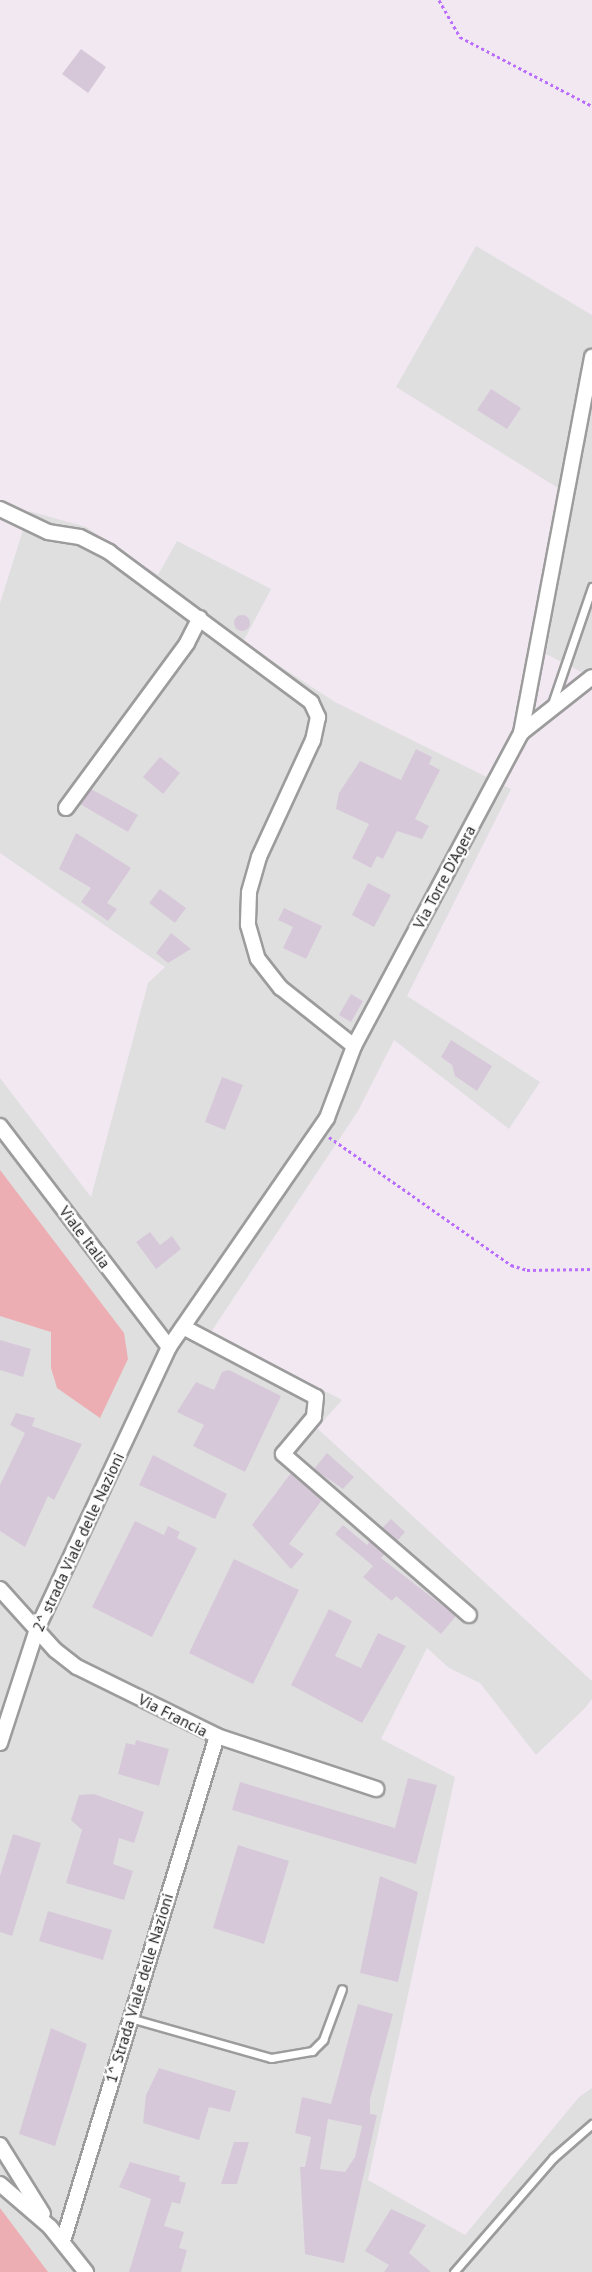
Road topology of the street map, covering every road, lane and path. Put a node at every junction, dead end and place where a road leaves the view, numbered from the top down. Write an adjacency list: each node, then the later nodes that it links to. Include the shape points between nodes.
1 (439, 0): 2 (path, via 460,37)
2 (592, 106)
3 (592, 357): 9 (street, Via Torre D'Agera)
4 (0, 509): 6 (street, via 48,532 80,537 109,552)
5 (592, 587): 8 (lane)
6 (200, 618): 10 (street, via 188,644); 11 (street, via 311,702 318,717 314,740 259,857 249,893 248,925 258,960 281,988)
7 (592, 677): 8 (street)
8 (549, 712): 9 (street)
9 (521, 733): 11 (street, Via Torre D'Agera)
10 (66, 808)
11 (354, 1046): 13 (street, Via Torre D'Agera)
12 (0, 1126): 16 (street, Viale Italia)
13 (319, 1129): 14 (path, via 511,1265 527,1270); 15 (street, Via Torre D'Agera)
14 (592, 1269)
15 (183, 1327): 16 (street, Via Torre D'Agera); 18 (street, via 316,1397 314,1417 283,1454)
16 (169, 1347): 19 (street, 2^ strada Viale delle Nazioni)
17 (0, 1589): 19 (street, Via Francia)
18 (468, 1615)
19 (37, 1629): 20 (street, Via Francia, via 77,1667); 21 (street, 2^ strada Viale delle Nazioni)
20 (217, 1736): 22 (street, Via Francia); 24 (street, 1^ Strada Viale delle Nazioni)
21 (0, 1743)
22 (376, 1789)
23 (342, 1989): 24 (lane, via 323,2040 312,2051 271,2058)
24 (130, 2018): 29 (street, 1^ Strada Viale delle Nazioni)
25 (592, 2124): 31 (lane, via 553,2158)
26 (0, 2145): 28 (street)
27 (0, 2184): 28 (street)
28 (50, 2226): 29 (street)
29 (63, 2241): 30 (street)
30 (86, 2272)
31 (454, 2272)

